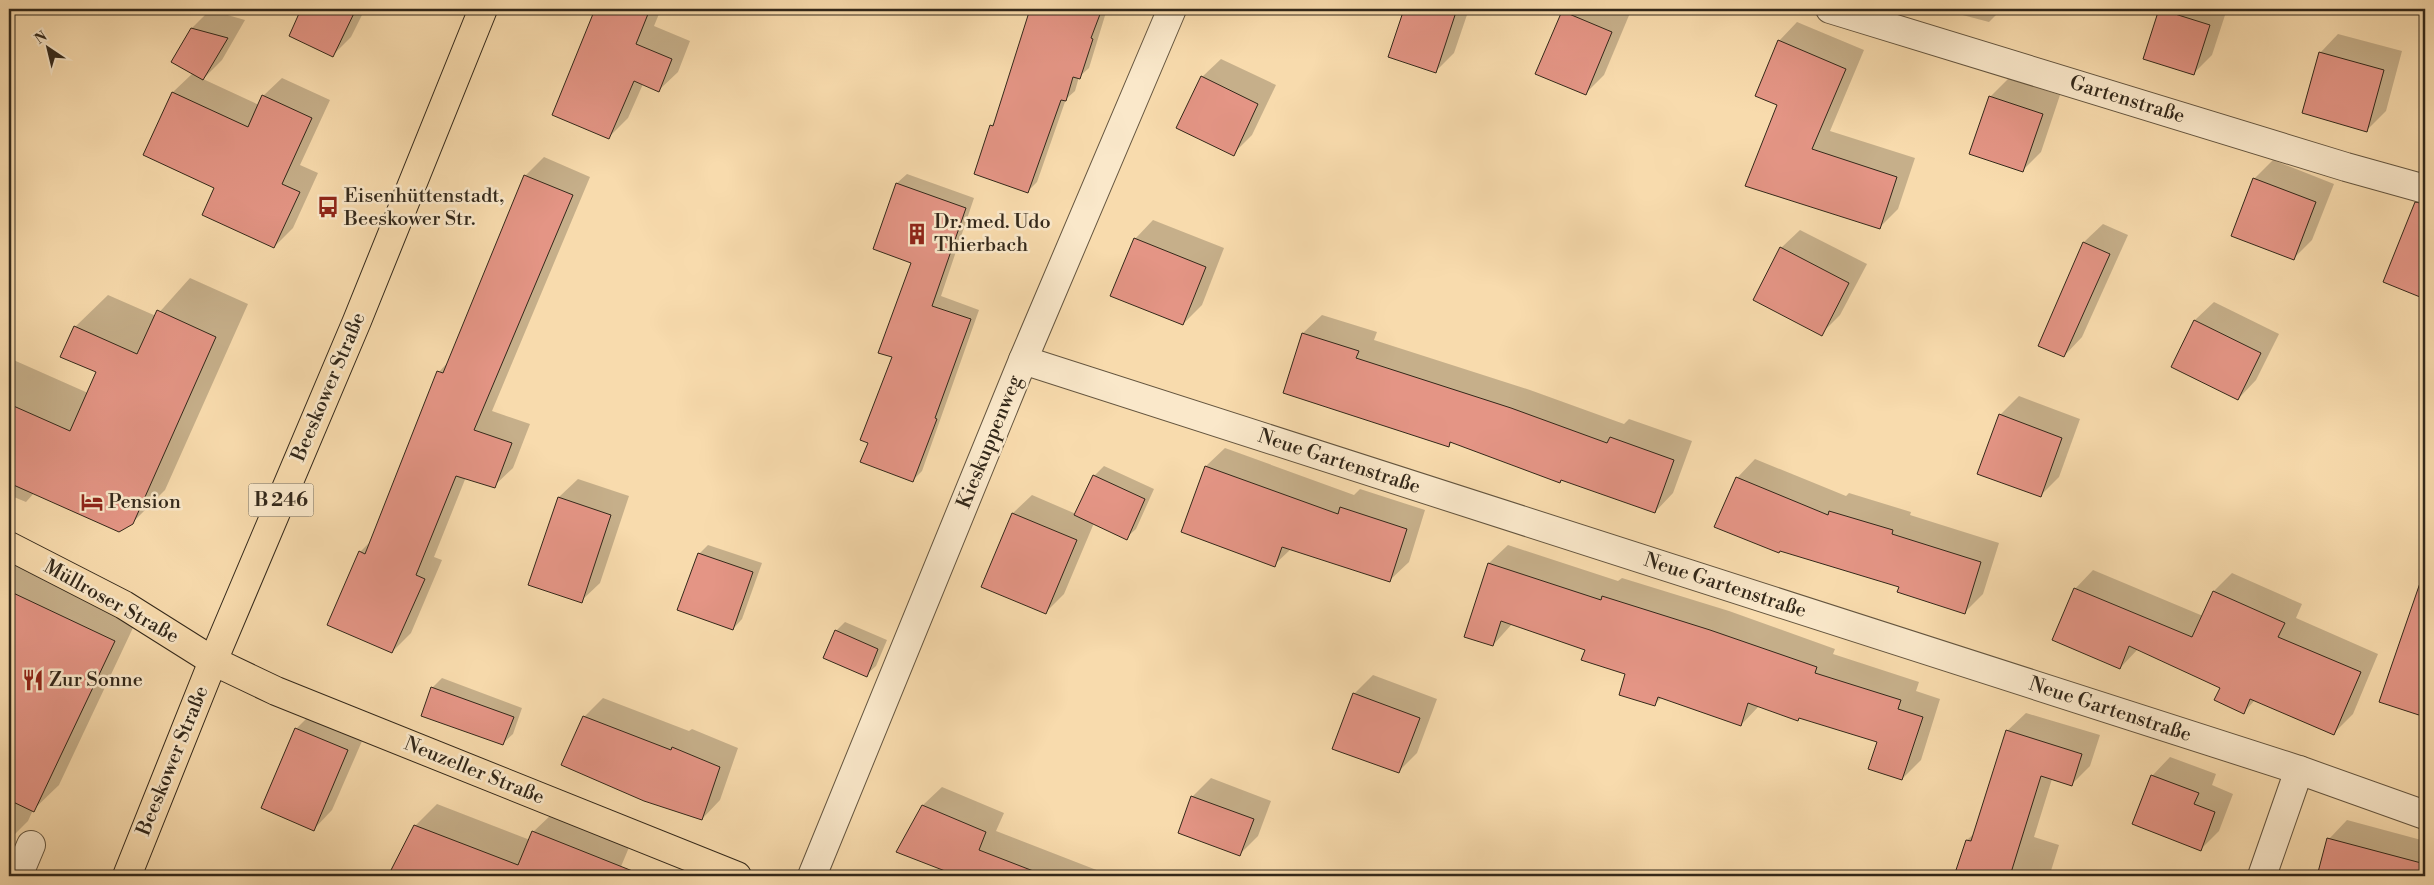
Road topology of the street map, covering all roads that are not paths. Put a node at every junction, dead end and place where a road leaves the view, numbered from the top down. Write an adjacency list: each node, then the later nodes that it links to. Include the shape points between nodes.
1 (482, 9): 7 (main road, Beeskower Straße / B 246, via 357,321)
2 (1172, 9): 5 (street, Kieskuppenweg)
3 (1830, 9): 4 (street, Gartenstraße)
4 (2425, 189)
5 (1023, 360): 8 (street, Neue Gartenstraße); 14 (street, Kieskuppenweg)
6 (9, 546): 7 (main road, Müllroser Straße, via 124,605)
7 (213, 660): 12 (main road, Beeskower Straße / B 246); 13 (main road, Neuzeller Straße, via 276,691)
8 (2299, 770): 9 (street, Neue Gartenstraße); 15 (street)
9 (2425, 815)
10 (31, 845): 11 (street)
11 (18, 876)
12 (128, 876)
13 (737, 876)
14 (812, 876)
15 (2262, 876)

